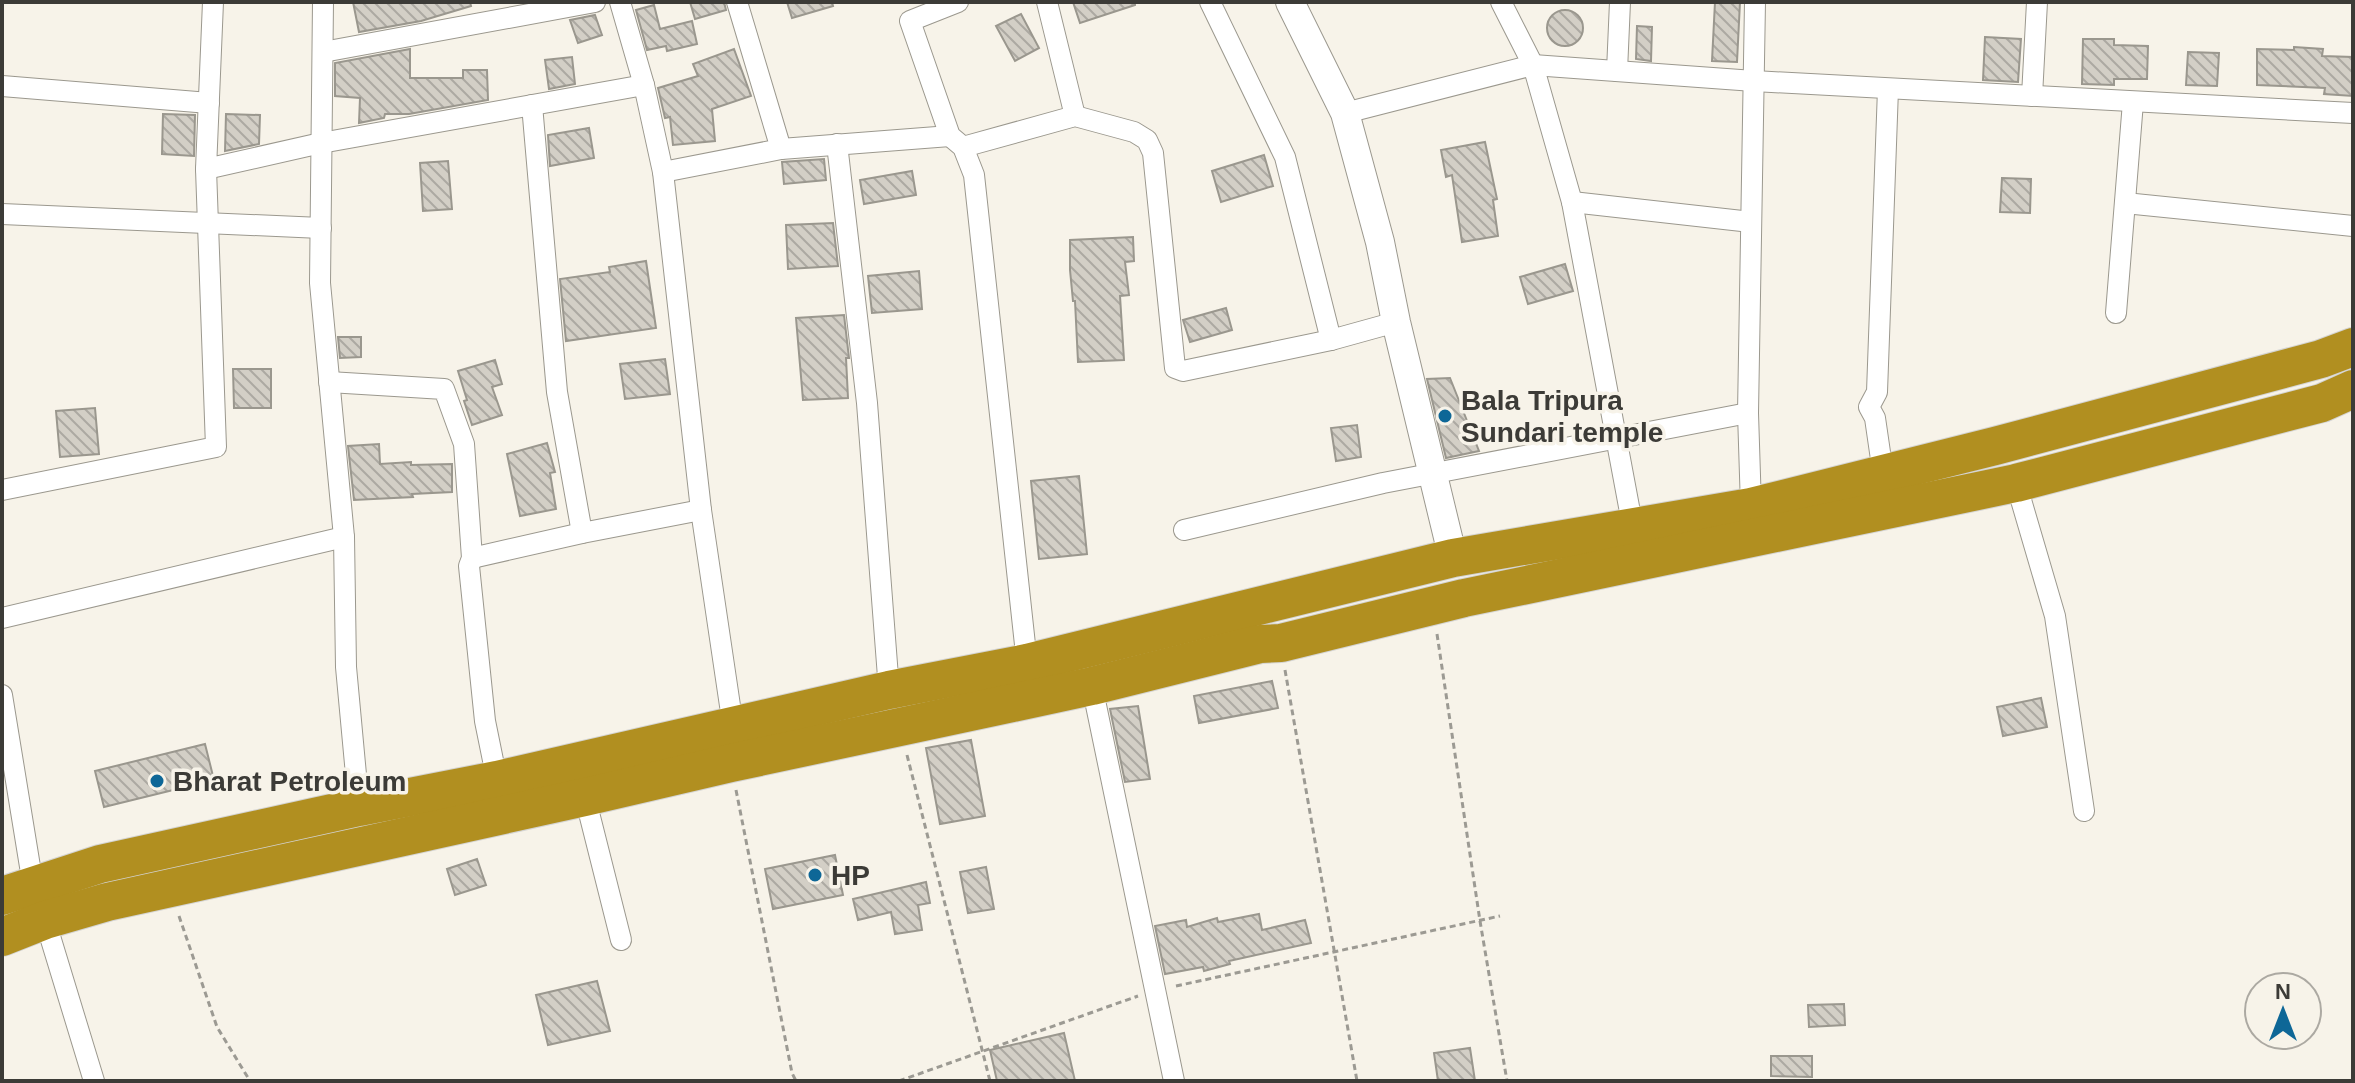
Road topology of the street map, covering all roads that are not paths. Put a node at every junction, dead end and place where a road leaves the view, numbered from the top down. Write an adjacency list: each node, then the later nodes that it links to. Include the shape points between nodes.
1 (213, 2): 24 (street)
2 (323, 2): 15 (street)
3 (595, 2): 14 (street)
4 (620, 2): 19 (street)
5 (737, 2): 32 (street)
6 (958, 2): 29 (street, via 910,21)
7 (1047, 2): 28 (street)
8 (1210, 2): 44 (street, via 1285,157)
9 (1290, 2): 26 (main road)
10 (1501, 2): 16 (street)
11 (1620, 2): 17 (street)
12 (1755, 2): 18 (street)
13 (2037, 2): 22 (street)
14 (486, 11): 15 (street)
15 (323, 52): 30 (street)
16 (1533, 65): 17 (street); 26 (street); 35 (street)
17 (1617, 71): 18 (street)
18 (1754, 81): 21 (street); 38 (street)
19 (644, 85): 25 (street); 34 (street)
20 (2, 86): 24 (street)
21 (1888, 89): 22 (street); 51 (street, via 1877,392 1869,407)
22 (2032, 96): 23 (street)
23 (2133, 102): 27 (street); 36 (street)
24 (209, 103): 33 (street)
25 (532, 105): 30 (street); 58 (street, via 557,392)
26 (1345, 113): 43 (main road)
27 (2353, 113)
28 (1075, 116): 29 (street); 44 (street, via 1134,132 1147,140 1153,153 1175,368 1183,371)
29 (957, 142): 31 (street); 64 (street, via 974,175)
30 (321, 143): 33 (street); 41 (street)
31 (837, 144): 32 (street); 66 (street, via 867,403)
32 (781, 149): 34 (street)
33 (206, 169): 39 (street)
34 (663, 172): 55 (street)
35 (1572, 202): 38 (street); 49 (street)
36 (2125, 203): 40 (street); 42 (street)
37 (2, 214): 39 (street)
38 (1751, 222): 48 (street)
39 (208, 223): 41 (street); 53 (street, via 216,447)
40 (2353, 226)
41 (321, 228): 46 (street)
42 (2116, 313)
43 (1396, 322): 44 (street); 50 (main road)
44 (1331, 340)
45 (2353, 347): 51 (highway)
46 (329, 382): 59 (street); 60 (street, via 444,389 464,444)
47 (2353, 389): 52 (highway, via 2322,403)
48 (1748, 413): 49 (street); 54 (street)
49 (1616, 438): 50 (street); 56 (street)
50 (1433, 473): 57 (street); 61 (main road)
51 (1883, 473): 54 (highway)
52 (2016, 483): 62 (highway); 72 (street, via 2055,616)
53 (2, 490)
54 (1751, 507): 56 (highway)
55 (701, 510): 58 (street); 68 (street)
56 (1633, 528): 61 (highway)
57 (1184, 530)
58 (582, 533): 60 (street)
59 (344, 537): 63 (street); 71 (street, via 346,667)
60 (472, 558): 69 (street, via 485,721)
61 (1453, 558): 62 (street); 64 (highway)
62 (1449, 603): 65 (highway)
63 (2, 618)
64 (1027, 663): 66 (highway)
65 (1092, 686): 68 (highway, via 900,728); 78 (street)
66 (889, 690): 68 (highway)
67 (2, 695): 73 (street)
68 (732, 744): 69 (highway); 70 (highway)
69 (497, 780): 71 (highway)
70 (585, 797): 74 (highway); 76 (street)
71 (359, 807): 73 (highway, via 100,864)
72 (2084, 811)
73 (17, 890)
74 (45, 920): 75 (highway); 77 (street)
75 (2, 937)
76 (621, 940)
77 (94, 1081)
78 (1174, 1081)

